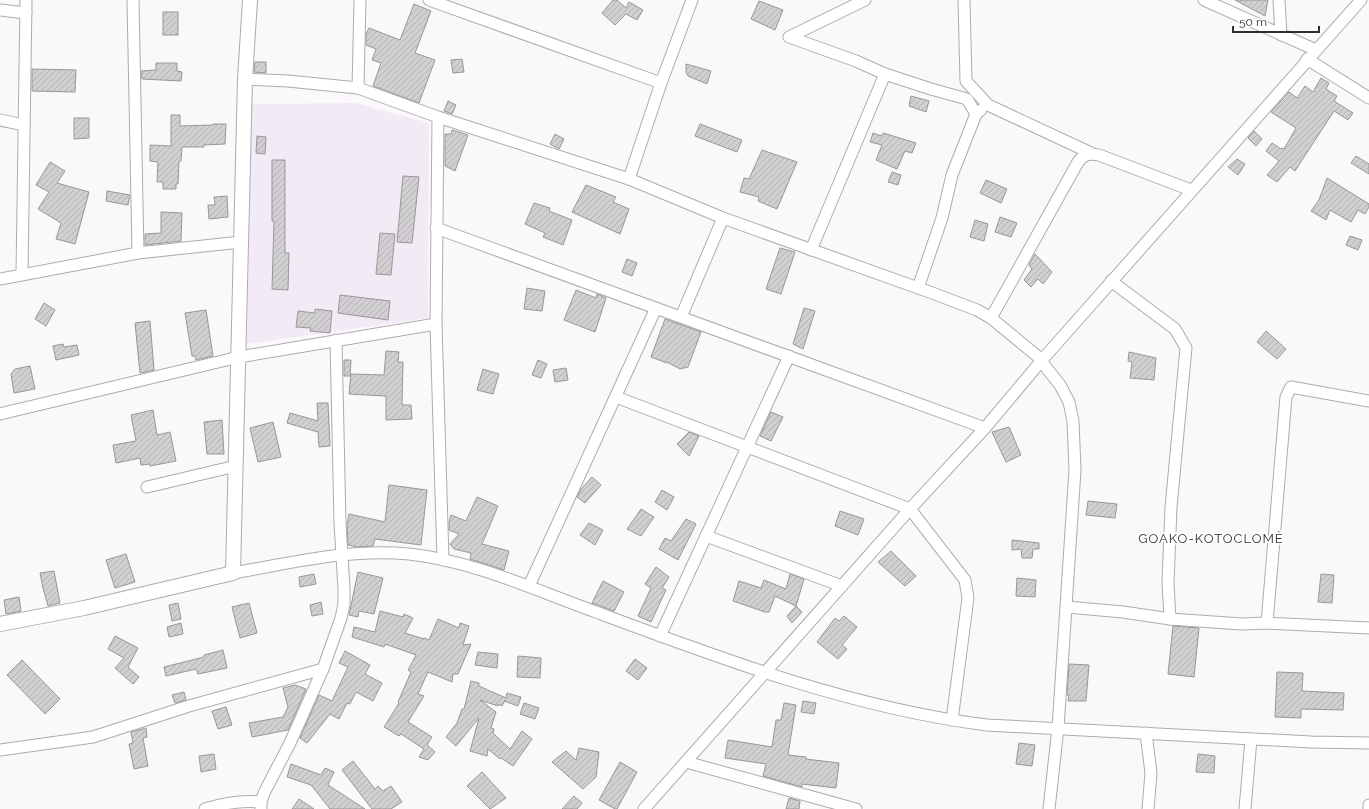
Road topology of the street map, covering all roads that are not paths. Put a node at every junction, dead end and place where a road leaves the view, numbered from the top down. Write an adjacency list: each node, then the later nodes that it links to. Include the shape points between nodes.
1 (26, 0): 13 (street)
2 (133, 0): 34 (street)
3 (250, 0): 18 (street)
4 (360, 0): 20 (street)
5 (429, 0): 19 (street)
6 (692, 0): 19 (street)
7 (865, 0): 17 (street, via 788,37)
8 (964, 0): 22 (street, via 966,81)
9 (1204, 0): 14 (street)
10 (1279, 0): 14 (street)
11 (1361, 0): 15 (street)
12 (0, 10): 13 (street)
13 (26, 13): 26 (street)
14 (1281, 35): 15 (street)
15 (1316, 50): 16 (street)
16 (1307, 59): 21 (street); 29 (street)
17 (885, 74): 23 (street, via 967,98); 33 (street)
18 (246, 80): 20 (street); 32 (street)
19 (661, 82): 28 (street)
20 (358, 88): 24 (street)
21 (1369, 98)
22 (988, 105): 23 (street); 27 (street)
23 (976, 114): 38 (street, via 952,175 942,218)
24 (438, 117): 28 (street); 31 (street)
25 (0, 120): 26 (street)
26 (24, 124): 35 (street)
27 (1091, 153): 29 (street); 41 (street, via 1083,156 1078,162)
28 (629, 179): 30 (street)
29 (1191, 190): 37 (street)
30 (723, 218): 33 (street); 40 (street)
31 (436, 228): 39 (street); 42 (street)
32 (241, 242): 34 (street); 45 (street)
33 (811, 250): 38 (street)
34 (138, 253): 35 (street)
35 (22, 274): 36 (street)
36 (0, 279)
37 (1111, 282): 46 (street); 62 (street, via 1175,329 1186,348 1171,507 1168,583)
38 (918, 288): 41 (street, via 977,310)
39 (656, 308): 40 (street); 47 (street)
40 (681, 317): 44 (street)
41 (991, 318): 46 (street)
42 (436, 324): 43 (street); 57 (street)
43 (336, 340): 45 (street); 56 (street)
44 (789, 356): 50 (street); 51 (street)
45 (239, 357): 49 (street); 52 (street)
46 (1041, 360): 50 (street); 61 (street, via 1069,402 1073,421 1075,470)
47 (616, 397): 51 (street); 59 (street)
48 (1369, 401): 63 (street, via 1291,387 1286,398)
49 (0, 414)
50 (985, 428): 54 (street)
51 (747, 447): 54 (street); 55 (street)
52 (236, 466): 53 (street); 58 (street)
53 (147, 487)
54 (910, 509): 60 (street); 69 (street, via 965,580 968,590)
55 (706, 536): 60 (street); 66 (street)
56 (341, 554): 57 (street, via 408,554); 58 (street); 67 (street, via 344,604)
57 (443, 560): 59 (street)
58 (234, 573): 64 (street, via 84,608)
59 (529, 586): 66 (street)
60 (842, 586): 68 (street)
61 (1067, 607): 62 (street); 70 (street)
62 (1170, 619): 63 (street, via 1242,624)
63 (1267, 623): 65 (street)
64 (0, 624)
65 (1369, 628)
66 (660, 636): 68 (street)
67 (323, 669): 74 (street, via 189,706 93,737); 76 (street, via 264,793)
68 (765, 672): 69 (street, via 835,693); 75 (street)
69 (952, 720): 70 (street, via 987,725)
70 (1058, 728): 71 (street); 81 (street)
71 (1146, 733): 72 (street); 82 (street, via 1151,773)
72 (1251, 739): 73 (street); 83 (street)
73 (1369, 743)
74 (0, 750)
75 (686, 762): 79 (street); 80 (street)
76 (261, 805): 78 (street, via 246,800)
77 (1369, 805): 84 (street)
78 (205, 809)
79 (644, 809)
80 (856, 809)
81 (1049, 809)
82 (1148, 809)
83 (1245, 809)
84 (1369, 809)

